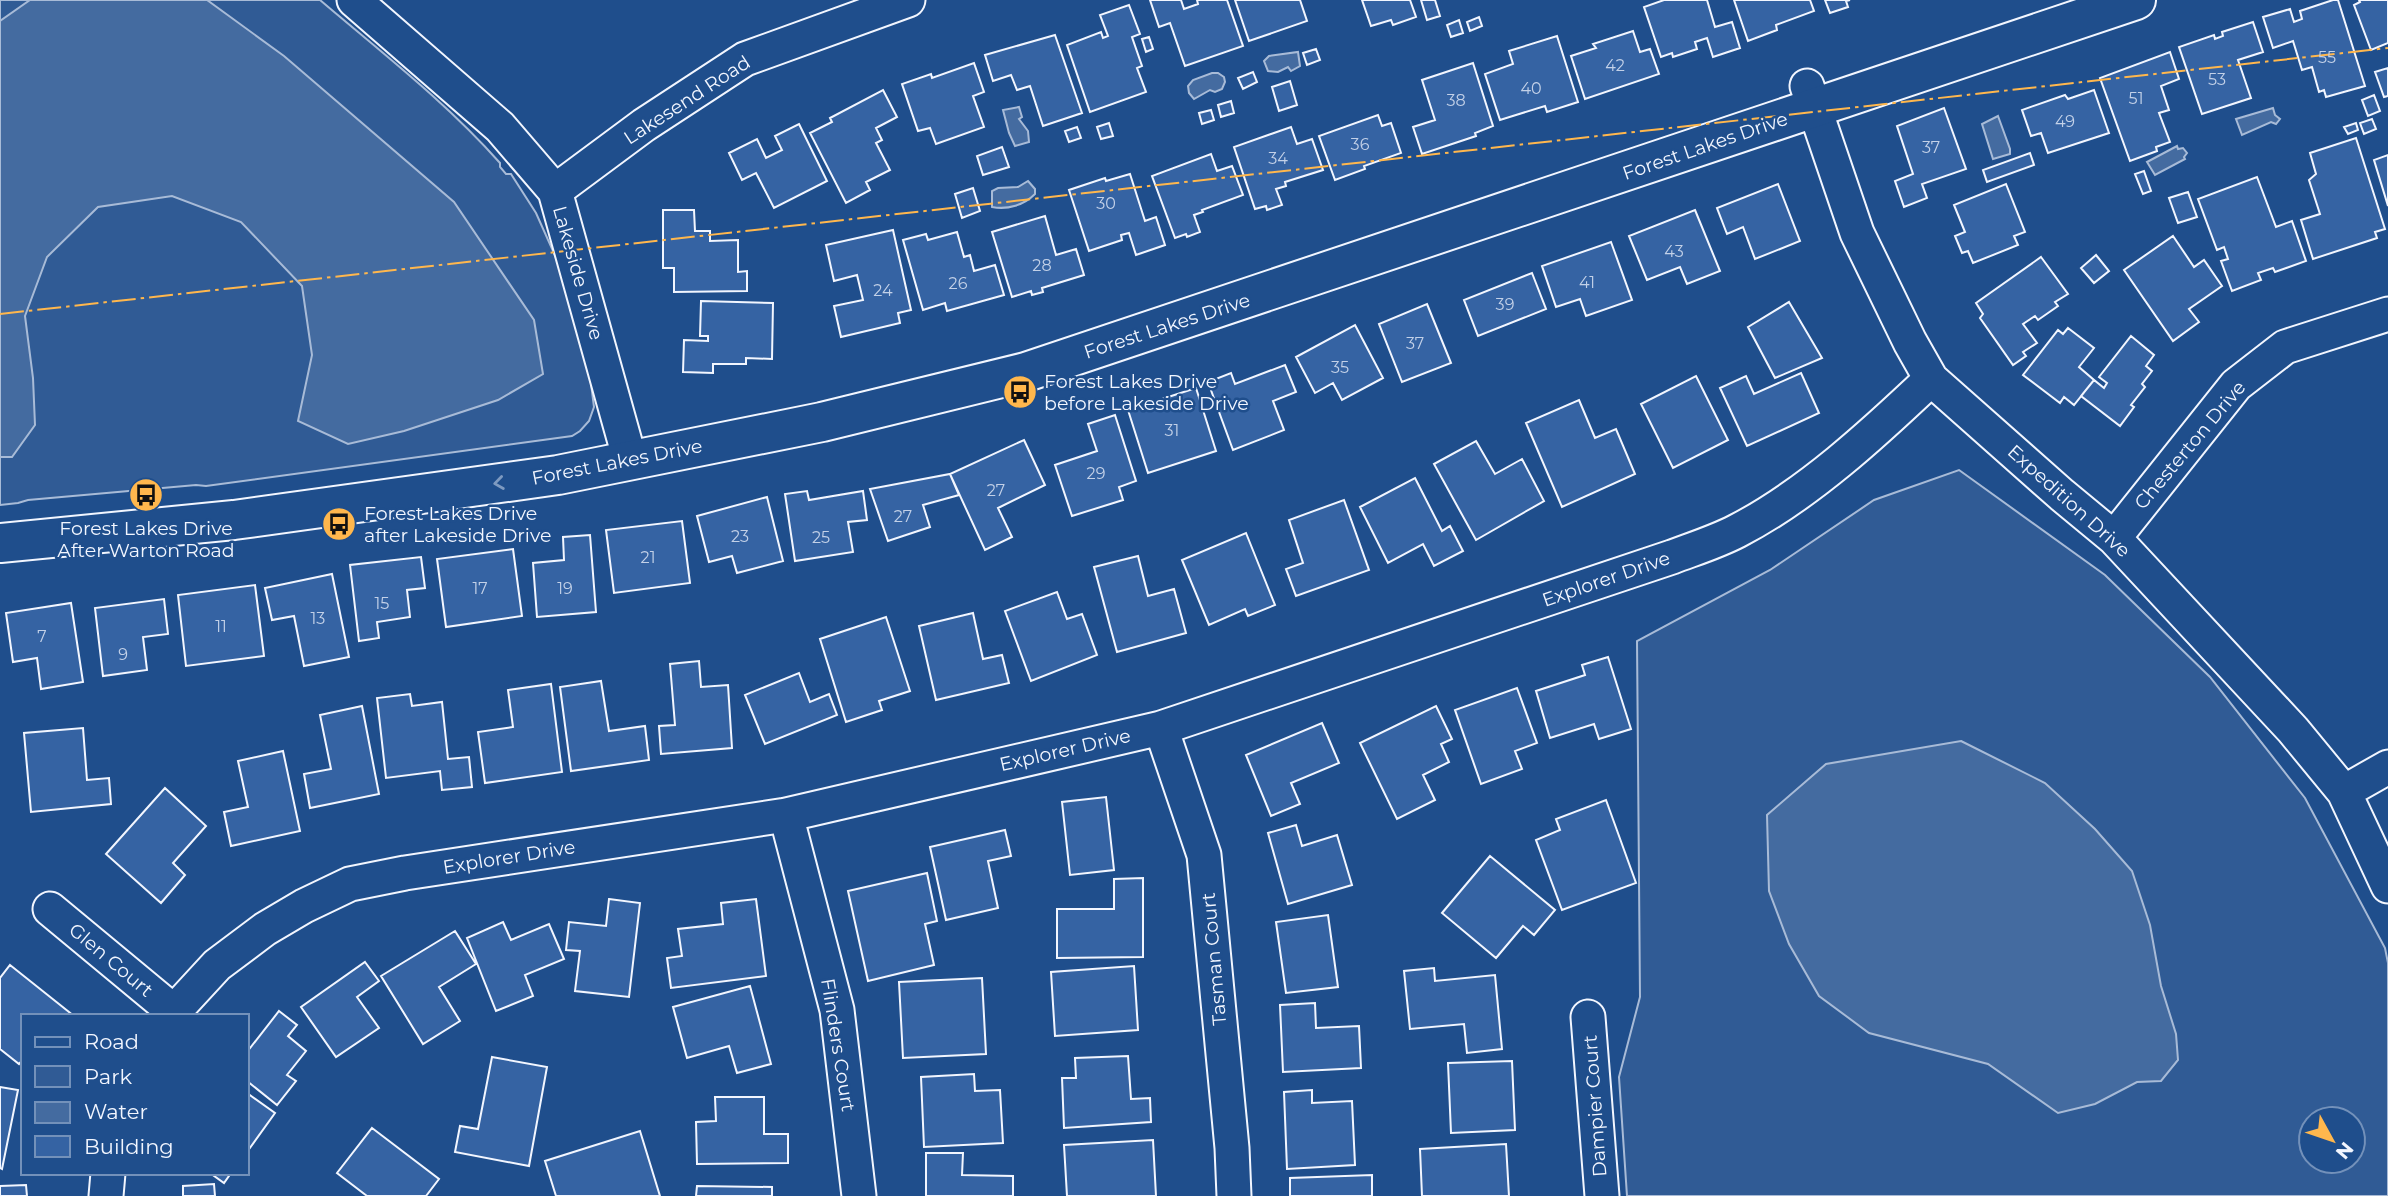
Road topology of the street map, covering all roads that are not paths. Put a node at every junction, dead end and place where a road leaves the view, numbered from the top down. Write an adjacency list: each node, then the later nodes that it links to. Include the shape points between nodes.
1 (354, 0): 6 (street, Lakeside Drive, via 500,127)
2 (908, 0): 6 (street, Lakesend Road, via 745,59)
3 (2063, 0): 5 (main road, Forest Lakes Drive)
4 (2136, 0): 5 (main road, Forest Lakes Drive)
5 (1811, 97): 8 (street, Expedition Drive, via 1857,233); 9 (main road, Forest Lakes Drive, via 1021,350)
6 (555, 191): 9 (street, Lakeside Drive)
7 (2388, 314): 11 (street, Chesterton Drive, via 2285,346 2236,385)
8 (1931, 379): 11 (street, Expedition Drive); 13 (street, Explorer Drive, via 1871,435 1736,532)
9 (628, 449): 10 (main road, Forest Lakes Drive, via 229,498); 12 (main road, Forest Lakes Drive, one-way to 12, via 558,475 234,520)
10 (0, 519)
11 (2115, 538): 15 (street, Expedition Drive, via 2293,730)
12 (0, 543)
13 (1161, 728): 16 (street, Explorer Drive); 24 (street, Tasman Court, via 1204,855)
14 (2388, 767): 15 (street)
15 (2343, 792): 17 (street, Expedition Drive)
16 (786, 815): 19 (street, Explorer Drive, via 350,884 265,929 217,965); 23 (street, Flinders Court, via 837,1010)
17 (2388, 886)
18 (50, 909): 19 (street, Glen Court)
19 (171, 1013)
20 (1588, 1017): 25 (street, Dampier Court)
21 (108, 1175): 22 (street)
22 (106, 1196)
23 (859, 1196)
24 (1234, 1196)
25 (1602, 1196)

